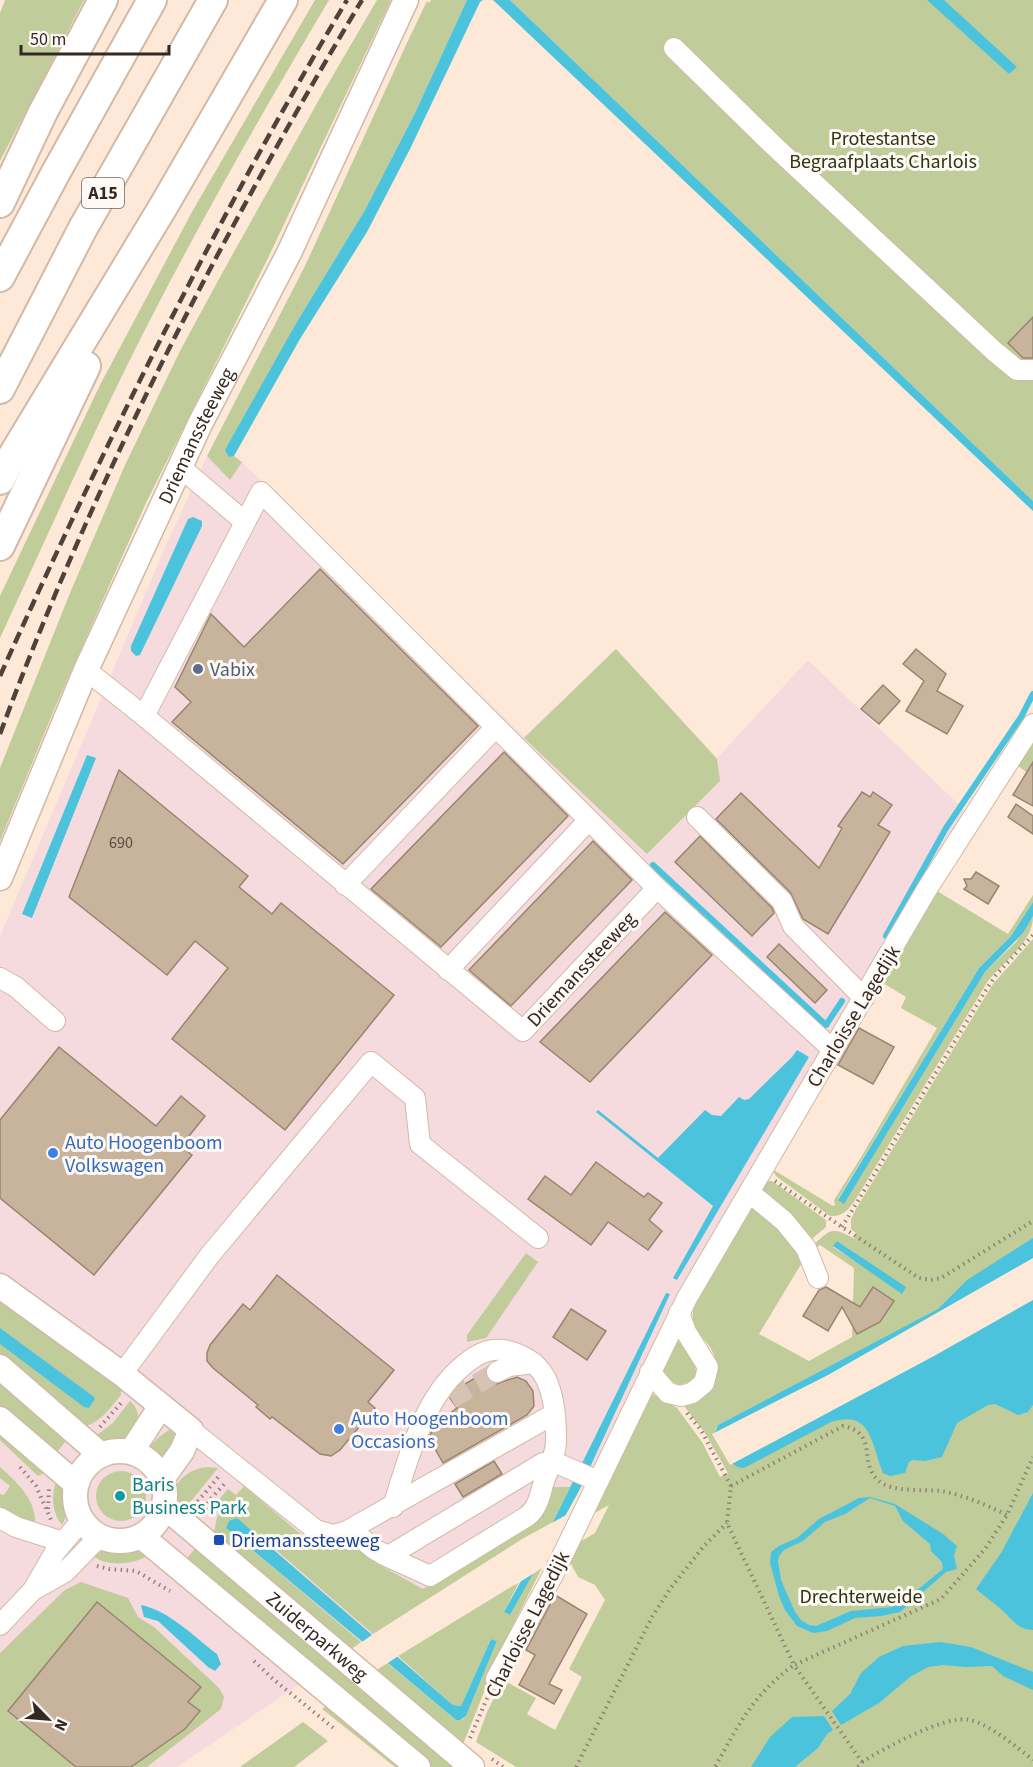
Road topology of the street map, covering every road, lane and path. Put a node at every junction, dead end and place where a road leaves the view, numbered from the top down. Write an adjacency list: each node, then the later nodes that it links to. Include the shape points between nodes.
1 (103, 0): 7 (highway)
2 (152, 0): 9 (highway, A15)
3 (213, 0): 11 (highway, A15, via 83,228)
4 (283, 0): 8 (highway)
5 (406, 0): 12 (main road, Driemanssteeweg, via 289,253)
6 (674, 48): 10 (street, via 994,351 1017,370)
7 (0, 203)
8 (163, 207): 13 (highway); 15 (highway)
9 (0, 277)
10 (1033, 370)
11 (0, 389)
12 (180, 467): 14 (street); 16 (main road, Driemanssteeweg)
13 (0, 480)
14 (245, 522): 17 (street); 19 (street, via 261,492)
15 (0, 546)
16 (86, 670): 17 (street, Driemanssteeweg); 22 (main road, Driemanssteeweg)
17 (144, 716): 23 (street, Driemanssteeweg)
18 (1033, 724): 28 (street, Charloisse Lagedijk, via 927,889)
19 (496, 727): 21 (street); 23 (street)
20 (697, 817): 28 (street, via 782,901 793,926)
21 (589, 820): 24 (street); 26 (street)
22 (0, 878)
23 (345, 885): 26 (street, Driemanssteeweg)
24 (657, 888): 26 (street, Driemanssteeweg, via 523,1031); 30 (street)
25 (1033, 935): 34 (path, via 986,990)
26 (448, 970)
27 (0, 978): 29 (street)
28 (864, 998): 30 (street, Charloisse Lagedijk)
29 (55, 1022)
30 (833, 1050): 31 (street, Charloisse Lagedijk)
31 (762, 1171): 32 (street, Charloisse Lagedijk); 34 (path)
32 (748, 1192): 36 (street, via 784,1221 806,1248); 38 (street, Charloisse Lagedijk)
33 (1033, 1221): 34 (path, via 941,1278 931,1280 919,1278)
34 (842, 1227)
35 (538, 1238): 43 (street, via 420,1144 415,1098 371,1062 210,1255)
36 (818, 1278)
37 (0, 1286): 43 (main road)
38 (679, 1312): 42 (street, Charloisse Lagedijk); 44 (street, via 686,1332 708,1367 704,1383 692,1393 681,1396)
39 (534, 1363): 41 (street); 46 (street, via 546,1380); 58 (street, via 504,1351 487,1352 454,1374 442,1401 418,1432)
40 (0, 1368): 50 (main road)
41 (497, 1372)
42 (650, 1372): 44 (street); 53 (street, Charloisse Lagedijk)
43 (122, 1374): 45 (main road)
44 (668, 1392): 56 (path, via 701,1430)
45 (161, 1406): 48 (main road); 49 (main road)
46 (554, 1414): 53 (street, via 556,1439); 58 (street)
47 (0, 1419): 55 (main road)
48 (191, 1430): 54 (main road); 63 (street, via 316,1530 333,1535)
49 (131, 1452): 50 (main road); 54 (main road, via 153,1465)
50 (101, 1455): 55 (main road, via 85,1467)
51 (1033, 1457): 59 (path)
52 (15, 1461): 65 (path, via 36,1486)
53 (575, 1471): 66 (street, via 543,1463 390,1555); 66 (street, via 530,1514 430,1576); 73 (street, Charloisse Lagedijk, via 553,1575)
54 (162, 1479): 57 (main road)
55 (76, 1484): 62 (main road, via 75,1503)
56 (731, 1486): 59 (path, via 843,1425 864,1437 872,1472 878,1480 902,1489 942,1491 981,1502); 61 (path)
57 (164, 1506): 64 (main road, via 158,1521); 77 (main road, Zuiderparkweg)
58 (393, 1507): 63 (street)
59 (1007, 1515): 72 (path, via 985,1549 941,1599)
60 (0, 1518): 65 (street)
61 (727, 1523): 72 (path); 79 (path, via 670,1588 652,1617)
62 (90, 1529): 64 (main road, via 120,1542); 65 (street); 67 (street)
63 (349, 1530): 66 (street)
64 (141, 1536): 78 (main road, Zuiderparkweg)
65 (63, 1542): 68 (street)
66 (384, 1555)
67 (79, 1557): 68 (street, via 65,1572); 69 (path, via 109,1569 136,1571)
68 (33, 1590): 70 (street)
69 (176, 1595)
70 (0, 1625)
71 (253, 1660): 74 (path)
72 (795, 1665): 76 (path); 80 (path, via 757,1698)
73 (496, 1679): 77 (path, Charloisse Lagedijk)
74 (341, 1734)
75 (1033, 1760): 76 (path, via 1000,1735 970,1720 954,1720 893,1744)
76 (862, 1762): 81 (path)
77 (467, 1763)
78 (418, 1767)
79 (576, 1767)
80 (715, 1767)
81 (858, 1767)

